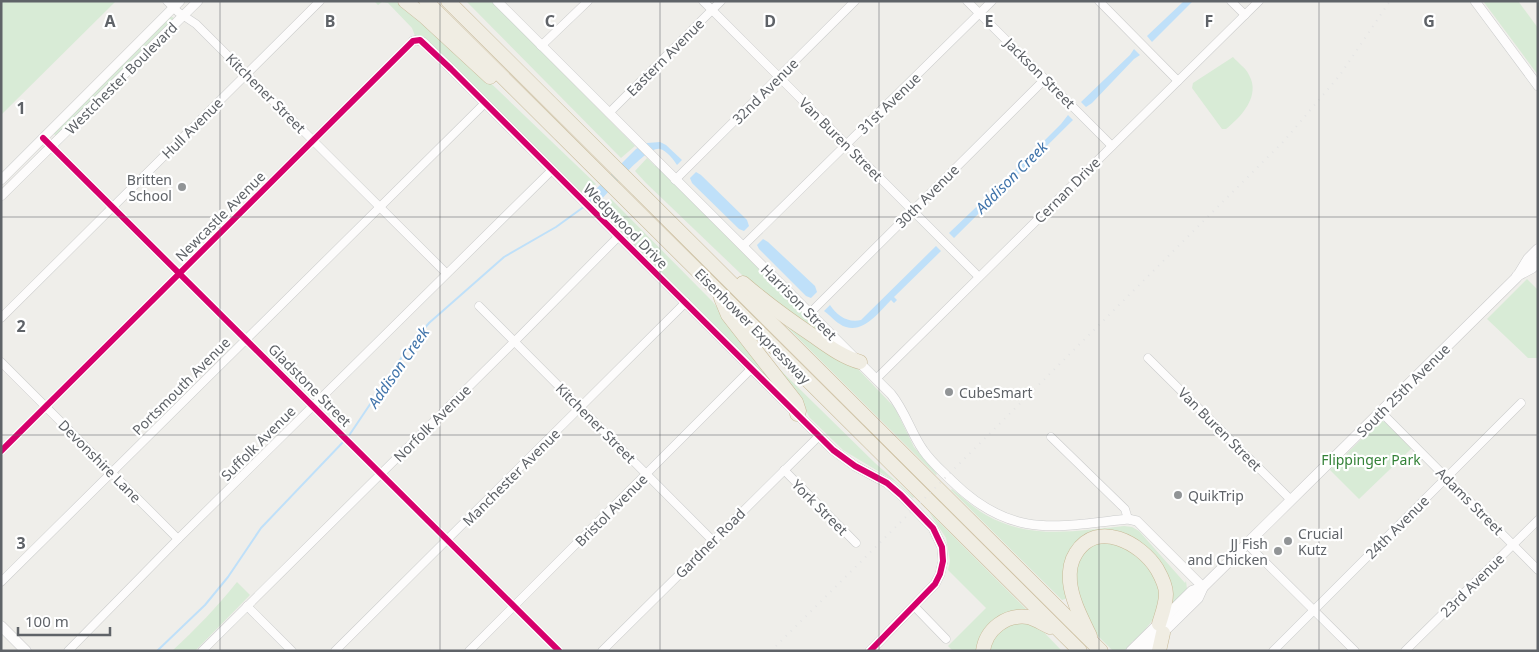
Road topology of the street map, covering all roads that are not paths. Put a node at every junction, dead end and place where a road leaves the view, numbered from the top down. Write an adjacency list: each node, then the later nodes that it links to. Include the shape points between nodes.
1 (198, 1): 21 (street, Westchester Boulevard)
2 (320, 1): 24 (street, Hull Avenue)
3 (405, 1): 36 (highway, via 554,138)
4 (426, 1): 36 (highway, Eisenhower Expressway)
5 (448, 1): 46 (highway, Eisenhower Expressway)
6 (496, 1): 23 (street, Harrison Street)
7 (588, 1): 23 (street)
8 (703, 1): 18 (street, Van Buren Street)
9 (721, 1): 18 (street, Eastern Avenue)
10 (856, 1): 25 (street, 32nd Avenue)
11 (967, 1): 19 (street, Jackson Street)
12 (992, 1): 19 (street, 31st Avenue)
13 (1099, 1): 27 (street)
14 (1231, 1): 20 (street)
15 (1259, 1): 20 (street, Cernan Drive)
16 (1475, 1): 28 (street)
17 (174, 3): 21 (street, Kitchener Street); 31 (street, Westchester Boulevard)
18 (712, 10): 25 (street, Van Buren Street); 30 (street, Eastern Avenue)
19 (980, 14): 26 (street, Jackson Street); 33 (street, 31st Avenue)
20 (1245, 15): 27 (street, Cernan Drive)
21 (184, 16): 24 (street, Kitchener Street); 35 (street, Westchester Boulevard)
22 (413, 41): 29 (street, Wedgwood Drive, via 423,42); 32 (street, Newcastle Avenue)
23 (542, 46): 30 (street, Harrison Street)
24 (247, 74): 32 (street, Kitchener Street); 41 (street, Hull Avenue)
25 (780, 77): 33 (street, Van Buren Street); 39 (street, 32nd Avenue)
26 (1045, 79): 34 (street, Jackson Street); 43 (street, 30th Avenue)
27 (1178, 81): 34 (street, Cernan Drive)
28 (1538, 86)
29 (485, 103): 37 (street, Wedgwood Drive); 42 (street, Portsmouth Avenue)
30 (609, 113): 39 (street, Harrison Street)
31 (43, 138): 35 (street, Gladstone Street); 38 (street, Westchester Boulevard)
32 (313, 140): 42 (street, Kitchener Street); 49 (street, Newcastle Avenue)
33 (846, 144): 43 (street, Van Buren Street); 45 (street, 31st Avenue)
34 (1112, 146): 51 (street, Cernan Drive)
35 (52, 147): 40 (street, Westchester Boulevard); 41 (street, Gladstone Street)
36 (574, 147): 53 (highway, Eisenhower Expressway)
37 (552, 170): 44 (street, Wedgwood Drive); 50 (street, Suffolk Avenue)
38 (1, 180)
39 (675, 180): 45 (street, Harrison Street)
40 (1, 196)
41 (112, 207): 49 (street, Gladstone Street); 57 (street, Hull Avenue)
42 (380, 207): 50 (street, Kitchener Street); 58 (street, Portsmouth Avenue)
43 (912, 210): 51 (street, Van Buren Street); 56 (street, 30th Avenue)
44 (618, 236): 54 (street, Wedgwood Drive); 59 (street, Norfolk Avenue)
45 (742, 246): 56 (street, Harrison Street)
46 (698, 249): 62 (highway, via 723,264 802,328 841,355); 99 (highway, Eisenhower Expressway)
47 (1538, 249): 52 (main road, South 25th Avenue)
48 (1538, 262): 52 (main road, South 25th Avenue)
49 (180, 273): 58 (street, Gladstone Street); 66 (street, Newcastle Avenue)
50 (446, 274): 67 (street, Suffolk Avenue)
51 (979, 277): 64 (street, Cernan Drive)
52 (1516, 277): 69 (main road, South 25th Avenue)
53 (718, 290): 70 (highway, via 728,315 796,402); 97 (highway, Eisenhower Expressway)
54 (686, 302): 63 (street, Wedgwood Drive); 68 (street, Manchester Avenue)
55 (479, 306): 59 (street, Kitchener Street)
56 (810, 313): 62 (street, Harrison Street)
57 (1, 318)
58 (246, 340): 67 (street, Gladstone Street); 75 (street, Portsmouth Avenue)
59 (514, 342): 68 (street, Kitchener Street); 76 (street, Norfolk Avenue)
60 (1148, 358): 79 (street, Van Buren Street)
61 (1, 362): 66 (street, Devonshire Lane)
62 (860, 362): 64 (street, Harrison Street)
63 (751, 369): 70 (street, Wedgwood Drive); 77 (street, Bristol Avenue)
64 (876, 379): 80 (street, Harrison Street, via 898,403 929,458 965,493 993,512 1025,524 1049,527)
65 (1521, 404): 78 (street, 24th Avenue)
66 (46, 406): 73 (street, Newcastle Avenue); 75 (street, Devonshire Lane)
67 (313, 406): 76 (street, Gladstone Street); 82 (street, Suffolk Avenue)
68 (580, 408): 77 (street, Kitchener Street); 83 (street, Manchester Avenue)
69 (1380, 412): 78 (street, Adams Street); 79 (main road, South 25th Avenue)
70 (797, 414): 71 (street, Wedgwood Drive)
71 (818, 436): 74 (street, Gardner Road); 93 (street, Wedgwood Drive, via 844,459 895,489 937,533 944,555 940,574 936,584)
72 (1051, 437): 80 (street, via 1125,510)
73 (1, 450)
74 (784, 470): 84 (street, Gardner Road); 85 (street, York Street)
75 (112, 473): 82 (street, Devonshire Lane); 89 (street, Portsmouth Avenue)
76 (381, 474): 83 (street, Gladstone Street); 91 (street, Norfolk Avenue)
77 (647, 474): 84 (street, Kitchener Street); 92 (street, Bristol Avenue)
78 (1446, 478): 87 (street, Adams Street); 94 (street, 24th Avenue)
79 (1292, 500): 86 (main road, South 25th Avenue)
80 (1128, 519): 90 (street, via 1137,521)
81 (1538, 520): 87 (street, 23rd Avenue)
82 (178, 539): 102 (street, Suffolk Avenue)
83 (447, 540): 92 (street, Gladstone Street); 105 (street, Manchester Avenue)
84 (712, 540): 108 (street, Gardner Road)
85 (856, 543)
86 (1248, 544): 90 (main road, South 25th Avenue); 94 (street)
87 (1513, 545): 88 (street, Adams Street); 115 (street, 23rd Avenue)
88 (1538, 570)
89 (1, 582)
90 (1203, 587): 96 (main road, South 25th Avenue, via 1192,591)
91 (247, 606): 103 (street, Norfolk Avenue); 104 (street)
92 (514, 606): 106 (street, Bristol Avenue); 107 (street, Gladstone Street)
93 (914, 607): 98 (street); 109 (street, Wedgwood Drive)
94 (1314, 610): 113 (street, 24th Avenue); 114 (street)
95 (1, 626): 101 (main road)
96 (1161, 628): 99 (highway, via 1166,593 1154,564 1126,540 1098,537 1077,551 1069,572 1073,598); 100 (main road, South 25th Avenue); 112 (highway)
97 (1060, 631): 110 (highway, via 1027,617 1011,618 990,632); 111 (highway, Eisenhower Expressway)
98 (946, 639)
99 (1097, 647)
100 (1136, 650)
101 (26, 651)
102 (68, 651)
103 (202, 651)
104 (292, 651)
105 (335, 651)
106 (469, 651)
107 (559, 651)
108 (602, 651)
109 (870, 651)
110 (983, 651)
111 (1080, 651)
112 (1159, 651)
113 (1273, 651)
114 (1355, 651)
115 (1405, 651)

